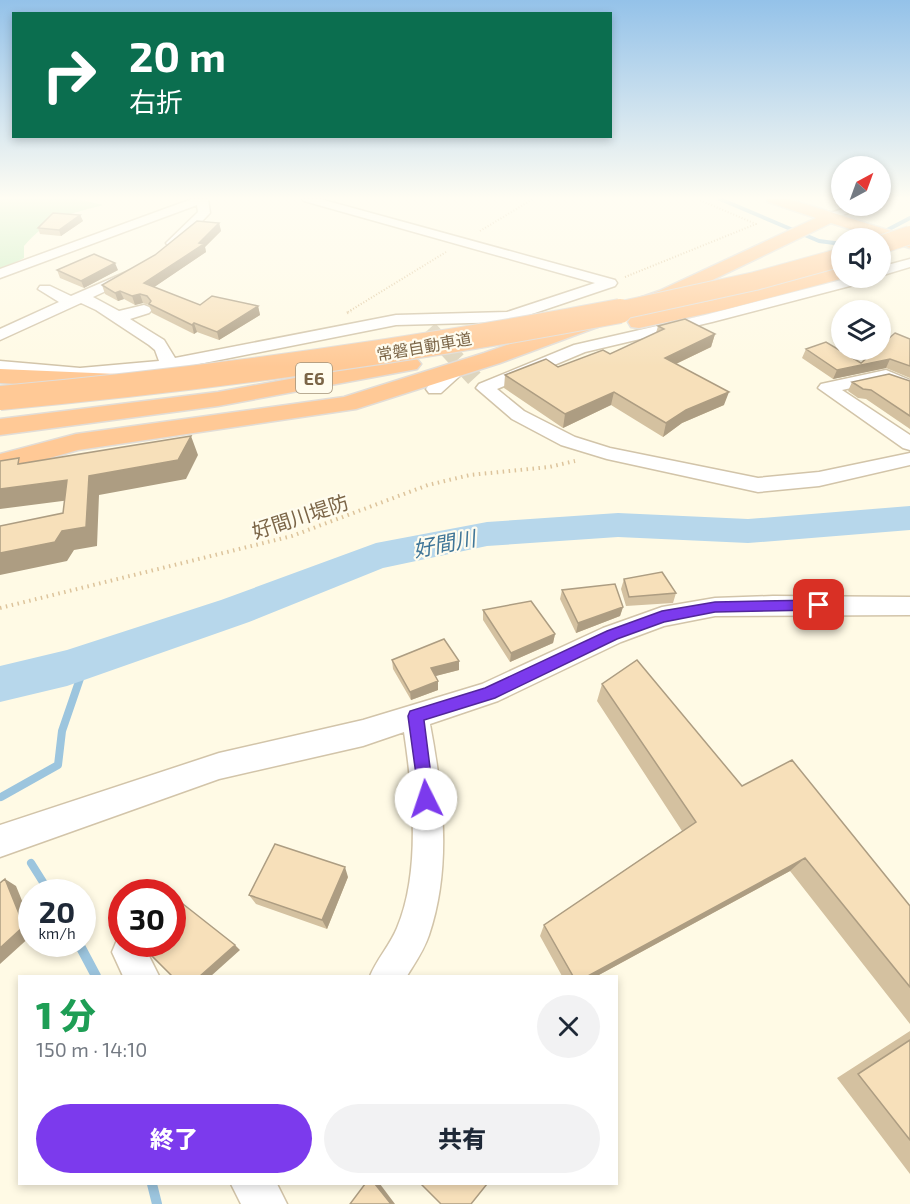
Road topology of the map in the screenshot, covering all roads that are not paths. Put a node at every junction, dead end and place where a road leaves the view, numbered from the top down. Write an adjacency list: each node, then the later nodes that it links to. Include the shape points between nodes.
1 (47, 255): 9 (street)
2 (510, 255): 19 (street, via 610,283 508,317 424,325 396,320)
3 (727, 255): 26 (highway, via 573,311 485,331 376,348 318,367)
4 (744, 255): 22 (highway, via 666,295)
5 (831, 260): 17 (highway, 常磐自動車道 / E6, bridge, via 747,284 578,320)
6 (910, 263): 8 (street)
7 (142, 266): 13 (street)
8 (891, 269)
9 (0, 273)
10 (831, 275): 18 (highway, 常磐自動車道 / E6, via 704,309)
11 (831, 287): 22 (street, via 580,348)
12 (45, 289): 13 (street)
13 (76, 300): 15 (street, via 92,301); 16 (street)
14 (144, 310): 15 (street, via 124,314)
15 (122, 319): 19 (street, via 150,337 163,350)
16 (0, 335)
17 (301, 364): 21 (highway, bridge, via 76,380); 27 (highway, 常磐自動車道 / E6, bridge)
18 (409, 364): 28 (highway, 常磐自動車道 / E6, via 182,395); 29 (highway, via 218,399)
19 (169, 365): 20 (street, via 80,373)
20 (0, 366)
21 (0, 376)
22 (472, 379): 25 (street); 30 (highway, via 347,404); 33 (street, via 518,415 568,441 758,485 819,479)
23 (910, 386): 31 (street, via 886,375 827,388)
24 (0, 388): 26 (highway)
25 (435, 389)
26 (64, 396): 27 (highway, via 25,401)
27 (0, 398)
28 (0, 412)
29 (0, 427)
30 (76, 442): 32 (highway); 34 (highway)
31 (910, 444)
32 (0, 445)
33 (910, 459)
34 (0, 463)
35 (910, 606): 36 (street, via 773,604 715,607 662,617 612,635 489,693)
36 (415, 716): 37 (street, via 363,733 219,766); 38 (street, via 425,776 428,845 423,893 412,935)
37 (0, 841)
38 (389, 975)
39 (253, 1185): 40 (street)
40 (266, 1204)

